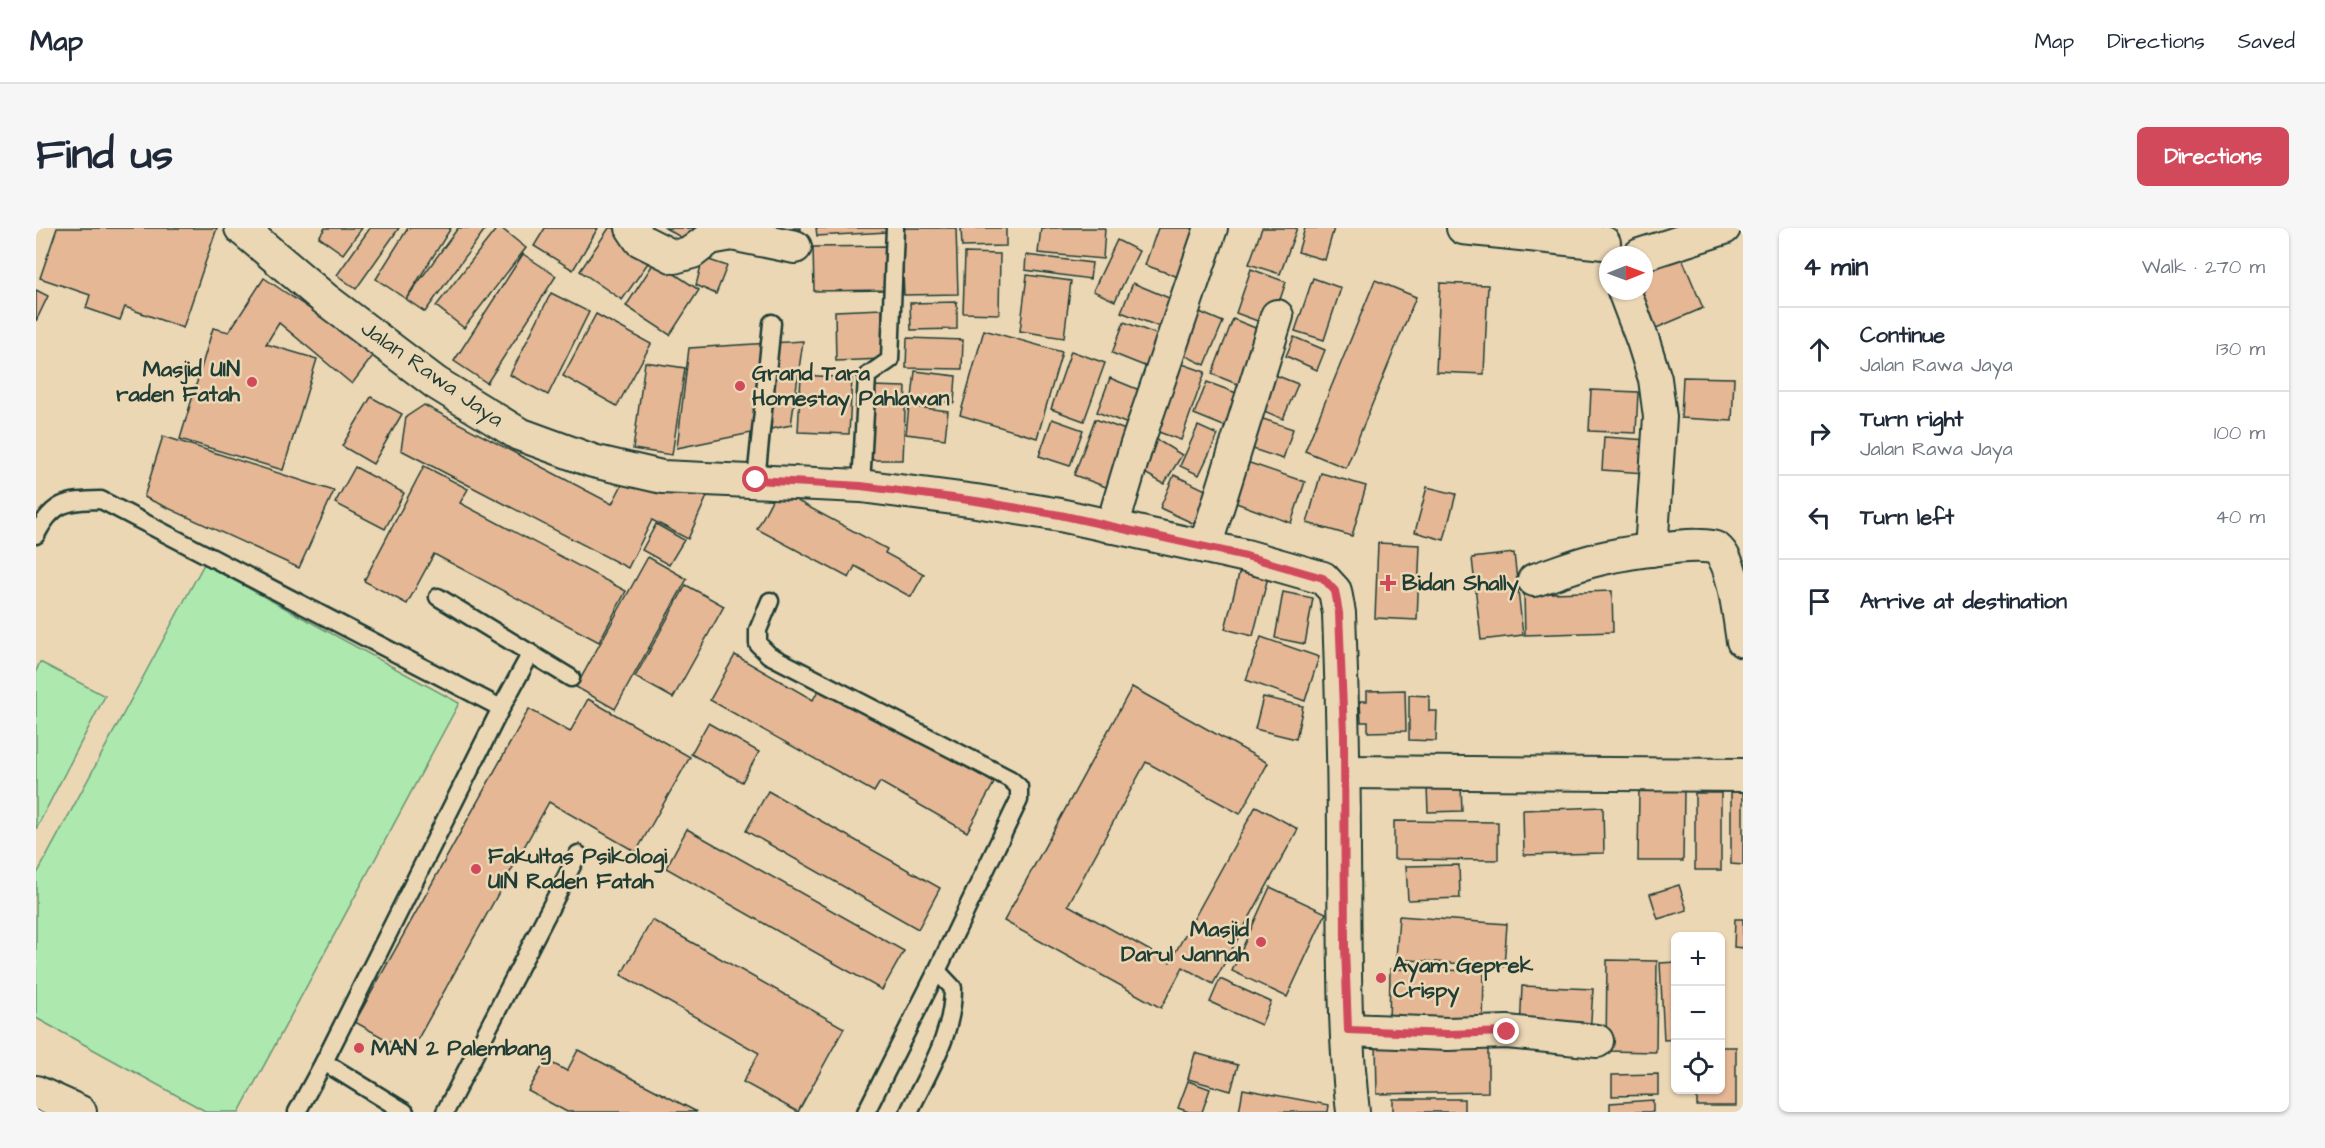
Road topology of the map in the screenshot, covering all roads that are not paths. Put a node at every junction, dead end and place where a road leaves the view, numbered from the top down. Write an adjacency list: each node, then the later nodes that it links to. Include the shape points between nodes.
1 (241, 228): 13 (street, Jalan Rawa Jaya, via 325,299 436,383 519,434 593,461 662,477)
2 (632, 228): 8 (street, via 640,240 674,257 692,252 710,238 732,234)
3 (895, 228): 14 (lane, via 890,360 867,376)
4 (1211, 228): 15 (street)
5 (1463, 228): 7 (street)
6 (1724, 228): 9 (street)
7 (1604, 242)
8 (795, 247)
9 (1653, 251)
10 (1626, 300): 18 (street, via 1655,379 1660,417)
11 (1277, 316): 17 (street)
12 (772, 323): 13 (lane)
13 (756, 480): 14 (street, Jalan Rawa Jaya)
14 (861, 486): 15 (street, Jalan Rawa Jaya, via 976,501)
15 (1112, 527): 17 (street, Jalan Rawa Jaya)
16 (36, 535): 25 (lane, via 45,517 60,506 101,500)
17 (1205, 547): 26 (street, Jalan Rawa Jaya, via 1323,578 1335,591)
18 (1651, 550): 19 (street, via 1594,560); 22 (street, via 1706,545 1716,548 1730,573)
19 (1534, 580)
20 (438, 597): 23 (lane)
21 (770, 601): 29 (lane, via 758,630 758,644 769,655 1000,773 1019,787 1019,800)
22 (1743, 641)
23 (531, 653): 24 (lane); 25 (lane)
24 (571, 678)
25 (501, 708): 32 (lane)
26 (1344, 772): 27 (street); 30 (street, Jalan Rawa Jaya)
27 (1743, 775)
28 (578, 854): 37 (lane)
29 (937, 971): 38 (lane); 39 (lane, via 953,988 953,1008 948,1032)
30 (1348, 1030): 31 (street, via 1507,1032); 40 (street, Jalan Rawa Jaya)
31 (1596, 1041)
32 (324, 1062): 35 (lane); 36 (lane)
33 (36, 1092): 34 (street)
34 (80, 1112)
35 (297, 1112)
36 (405, 1112)
37 (445, 1112)
38 (866, 1112)
39 (909, 1112)
40 (1353, 1112)

